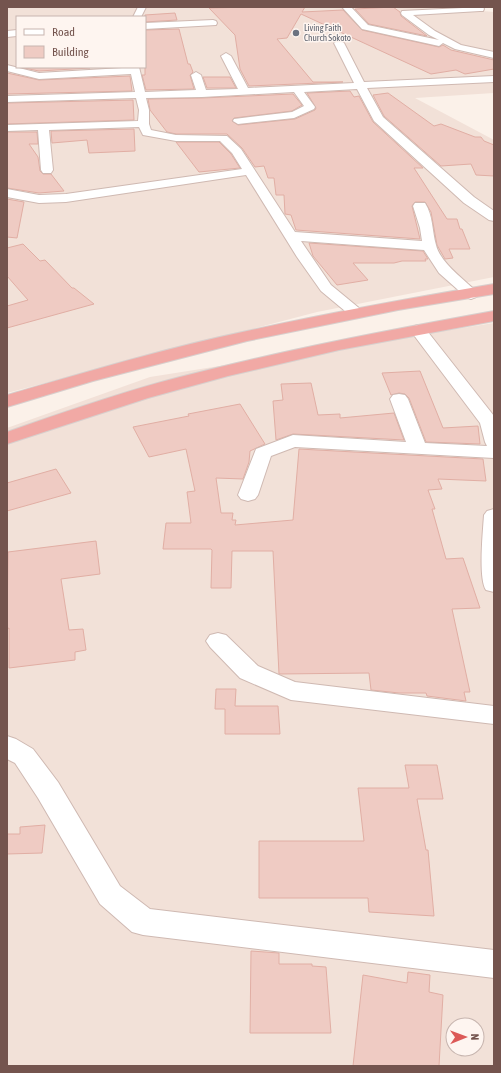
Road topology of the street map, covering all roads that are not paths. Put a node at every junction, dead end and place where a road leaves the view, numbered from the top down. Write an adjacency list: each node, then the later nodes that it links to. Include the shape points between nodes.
1 (142, 7): 4 (street)
2 (346, 7): 8 (street, via 365,27)
3 (455, 7): 8 (street, via 483,10 405,13 432,33)
4 (138, 16)
5 (213, 23): 6 (street)
6 (146, 26)
7 (339, 43): 15 (street)
8 (458, 47): 9 (street)
9 (494, 55)
10 (226, 56): 17 (street)
11 (7, 68): 12 (street, via 39,76)
12 (134, 69): 19 (street)
13 (196, 75): 18 (street)
14 (494, 79): 15 (street)
15 (361, 86): 16 (street); 29 (street, via 378,119 469,200)
16 (297, 89): 17 (street); 21 (street, via 310,107 294,115)
17 (245, 92): 18 (street)
18 (202, 94): 19 (street)
19 (140, 96): 20 (street); 22 (street, via 144,110)
20 (7, 99)
21 (238, 121)
22 (143, 124): 23 (street); 26 (street, via 147,133 176,138 223,138)
23 (43, 127): 24 (street); 25 (street)
24 (7, 128)
25 (47, 170)
26 (250, 171): 27 (street, via 66,198 39,200); 30 (street)
27 (7, 193)
28 (420, 206): 31 (street)
29 (494, 217)
30 (291, 236): 31 (street); 34 (street, via 326,288)
31 (429, 246): 33 (street, via 444,270)
32 (494, 290): 33 (highway)
33 (471, 294): 34 (highway)
34 (357, 313): 38 (highway, via 174,354)
35 (494, 316): 36 (highway)
36 (418, 330): 39 (highway, via 283,357 185,381); 40 (street, via 489,422)
37 (399, 399): 41 (street)
38 (7, 402)
39 (7, 438)
40 (494, 442)
41 (418, 448): 42 (street); 43 (street, via 293,441 263,453)
42 (494, 452)
43 (248, 496)
44 (494, 515): 45 (street)
45 (494, 585)
46 (218, 641): 47 (street, via 249,672 291,691)
47 (494, 715)
48 (7, 746): 49 (street, via 24,756 44,784 110,895 143,922)
49 (494, 964)

